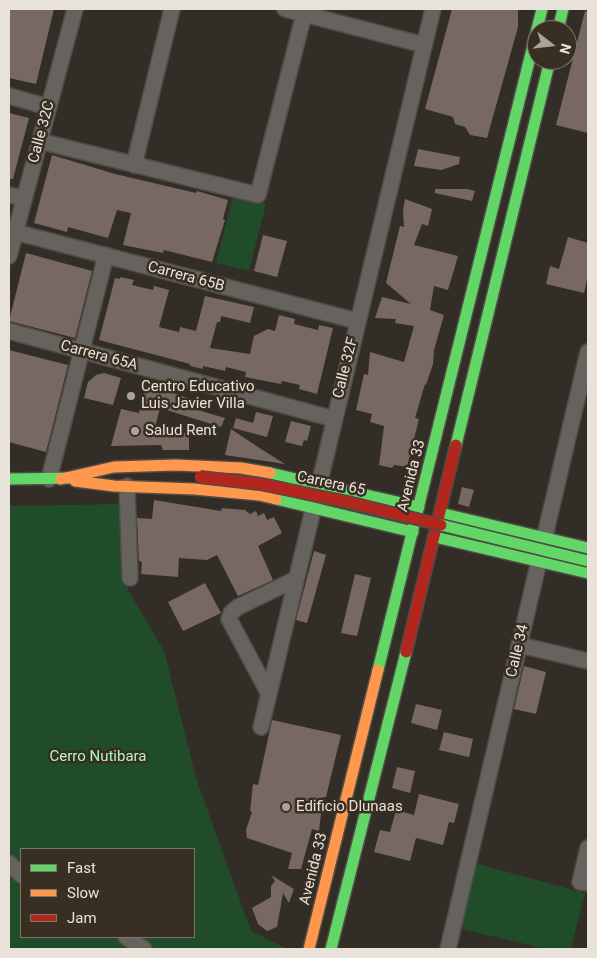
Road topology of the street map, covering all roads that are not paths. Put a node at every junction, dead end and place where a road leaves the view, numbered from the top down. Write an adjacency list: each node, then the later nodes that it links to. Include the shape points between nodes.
1 (75, 9): 11 (street, Calle 32C)
2 (172, 9): 13 (street)
3 (285, 9): 6 (street)
4 (433, 9): 8 (street, Calle 32F)
5 (542, 9): 28 (main road, Avenida 33)
6 (304, 14): 7 (street); 13 (street, via 258,195)
7 (330, 15): 8 (street)
8 (424, 45): 19 (street, Calle 32F)
9 (548, 70): 30 (main road)
10 (9, 96): 11 (street)
11 (48, 108): 12 (street, Calle 32C)
12 (39, 141): 13 (street); 15 (street, Calle 32C)
13 (134, 165)
14 (9, 195): 15 (street)
15 (24, 198): 16 (street, Calle 32C)
16 (15, 232): 17 (street, Calle 32C); 18 (street, Carrera 65B)
17 (9, 256)
18 (106, 256): 19 (street, Carrera 65B); 21 (street)
19 (357, 321): 23 (street, Calle 32F)
20 (9, 332): 21 (street, Carrera 65A)
21 (82, 351): 23 (street, Carrera 65A); 25 (street)
22 (588, 352): 33 (street, Calle 34)
23 (334, 419): 26 (street, Calle 32F)
24 (9, 479): 25 (main road, Carrera 65)
25 (55, 479): 26 (main road, Carrera 65, via 114,467 176,465 240,468); 27 (main road, Carrera 65); 35 (main road, Carrera 65, bridge, via 200,477 260,484 348,502)
26 (319, 484): 28 (main road, Carrera 65); 29 (street, Calle 32F)
27 (126, 486): 29 (main road, Carrera 65, via 259,496); 38 (street)
28 (419, 507): 31 (main road, Avenida 33)
29 (313, 508): 31 (main road, Carrera 65); 39 (street, Calle 32F)
30 (440, 512): 32 (main road); 33 (main road)
31 (413, 532): 50 (main road, Avenida 33)
32 (435, 537): 36 (main road); 51 (main road)
33 (545, 538): 34 (main road); 36 (street, Calle 34)
34 (588, 548)
35 (588, 561)
36 (539, 562): 37 (main road); 40 (street, Calle 34)
37 (588, 573)
38 (130, 578)
39 (296, 579): 42 (street, Calle 32F); 42 (street, via 238,608 229,619)
40 (520, 644): 41 (street); 52 (street, Calle 34)
41 (588, 660)
42 (269, 694): 43 (street, Calle 32F)
43 (261, 727)
44 (588, 848): 47 (street)
45 (9, 863): 46 (street)
46 (20, 874)
47 (584, 882)
48 (128, 938): 49 (street)
49 (144, 949)
50 (309, 949)
51 (331, 949)
52 (448, 949)

